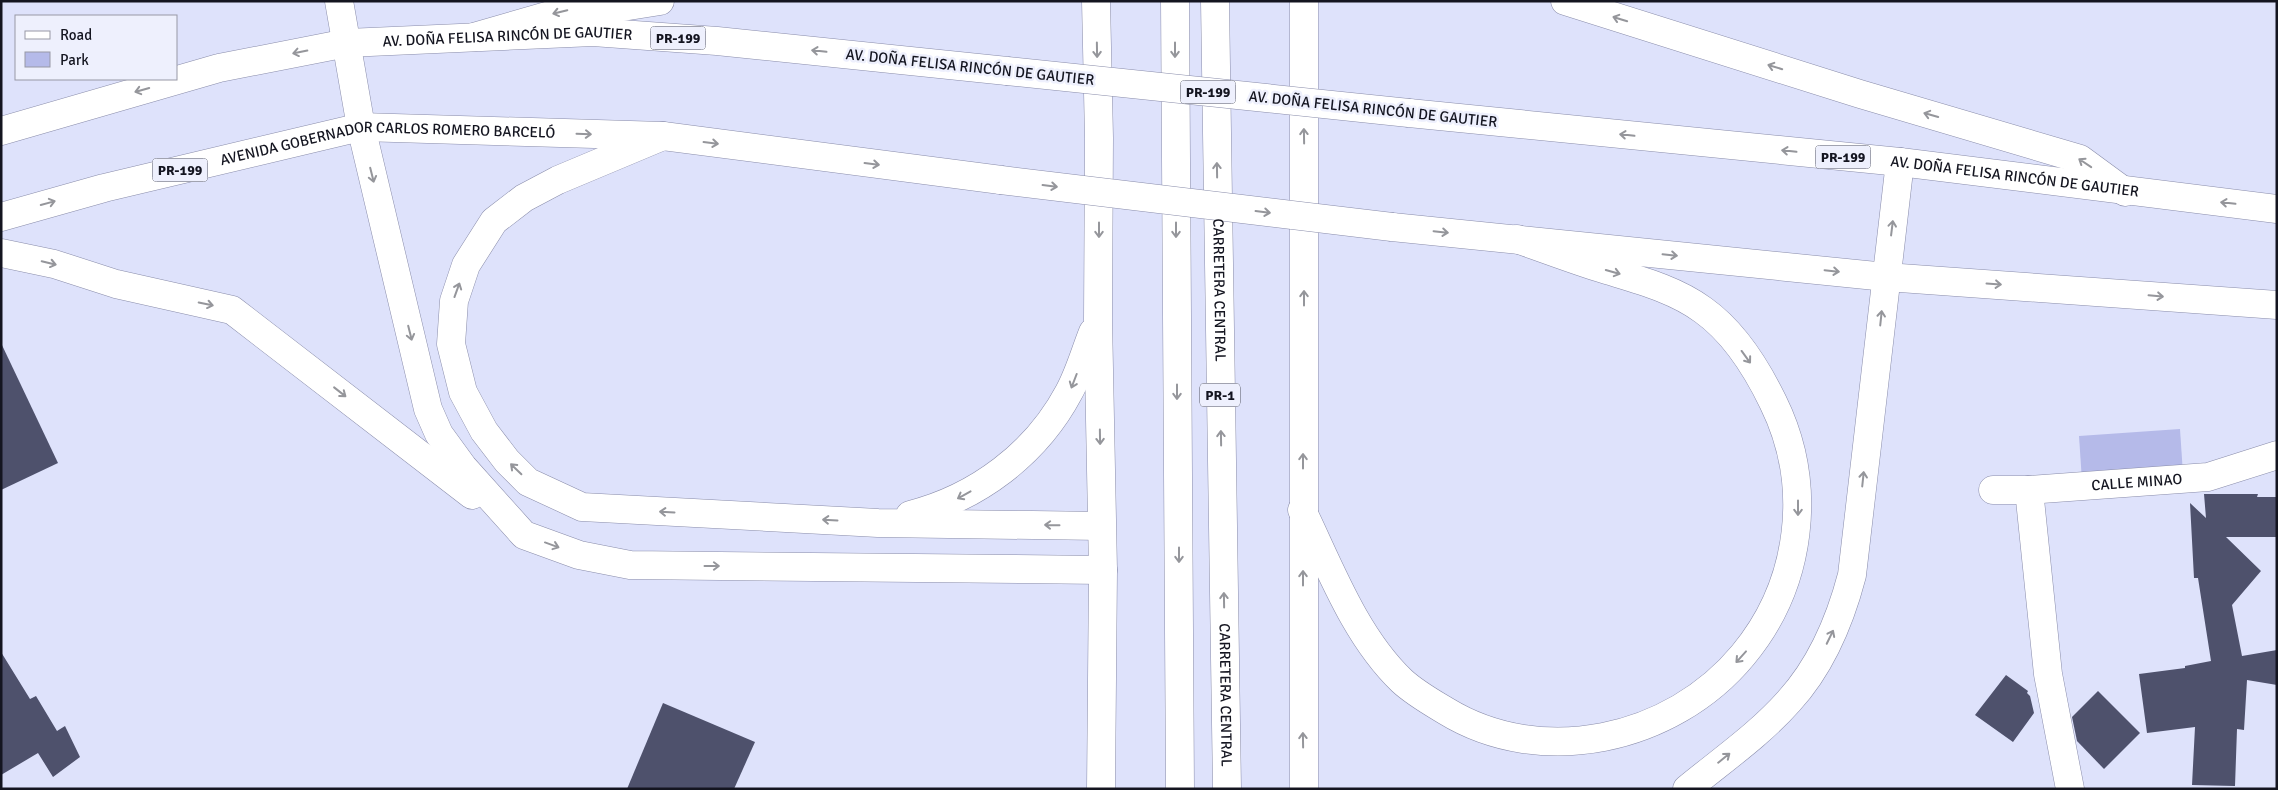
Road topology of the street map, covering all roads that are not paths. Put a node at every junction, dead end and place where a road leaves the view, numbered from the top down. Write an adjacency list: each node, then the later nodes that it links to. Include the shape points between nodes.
1 (339, 1): 9 (main road)
2 (660, 1): 8 (main road, one-way to 8, via 564,11)
3 (1096, 1): 23 (main road, one-way to 23)
4 (1175, 1): 33 (main road, one-way to 33)
5 (1215, 1): 34 (main road, CARRETERA CENTRAL / PR-1, one-way to 5)
6 (1304, 1): 27 (main road, one-way to 6)
7 (1565, 1): 16 (main road, one-way to 7, via 2080,159)
8 (474, 37): 9 (main road, AV. DOÑA FELISA RINCÓN DE GAUTIER / PR-199); 15 (main road, AV. DOÑA FELISA RINCÓN DE GAUTIER / PR-199, one-way to 8, bridge, via 718,41 593,32)
9 (348, 43): 11 (main road, PR-199, one-way to 11, via 219,68); 12 (main road)
10 (177, 80): 13 (main road, PR-199, one-way to 13)
11 (178, 80)
12 (361, 128): 14 (main road, AVENIDA GOBERNADOR CARLOS ROMERO BARCELÓ / PR-199, one-way to 14); 18 (main road, AVENIDA GOBERNADOR CARLOS ROMERO BARCELÓ / PR-199, one-way to 12, via 104,188); 30 (main road, one-way to 30, via 428,409 440,434 463,467)
13 (1, 131)
14 (663, 136): 19 (main road, PR-199, one-way to 19, bridge, via 1001,180); 28 (main road, one-way to 14, via 582,507 528,482 484,431 464,392 451,344 454,300 466,265 494,222 524,198 558,180)
15 (1900, 162): 16 (main road, AV. DOÑA FELISA RINCÓN DE GAUTIER / PR-199); 21 (main road, one-way to 15)
16 (2125, 192): 17 (main road, AV. DOÑA FELISA RINCÓN DE GAUTIER / PR-199, one-way to 16)
17 (2277, 209)
18 (1, 216)
19 (1517, 239): 21 (main road, PR-199, one-way to 21); 27 (main road, one-way to 27, via 1630,277 1704,310 1736,344 1764,384 1782,423 1794,462 1798,502 1796,537 1772,608 1741,658 1686,704 1628,731 1601,738 1556,742 1517,739 1481,729 1420,694 1392,670 1354,615)
20 (1, 253): 30 (main road, one-way to 30, via 54,264 116,284 232,310)
21 (1886, 277): 22 (main road, PR-199, one-way to 22); 36 (main road, one-way to 21, via 1788,702 1816,665 1840,618 1852,575)
22 (2277, 305)
23 (1098, 319): 28 (main road, one-way to 28, via 1070,392 1025,452 956,500); 29 (main road, one-way to 29)
24 (2277, 455): 26 (main road, CALLE MINAO, via 2208,477)
25 (1993, 490): 26 (main road, CALLE MINAO)
26 (2029, 490): 37 (main road, via 2048,674)
27 (1302, 510): 35 (main road, one-way to 27)
28 (878, 523): 29 (main road, one-way to 28)
29 (1101, 526): 31 (main road)
30 (524, 535): 31 (main road, one-way to 31, via 578,555 630,566)
31 (1103, 570): 32 (main road)
32 (1102, 789)
33 (1180, 789)
34 (1227, 789)
35 (1304, 789)
36 (1687, 789)
37 (2070, 789)

